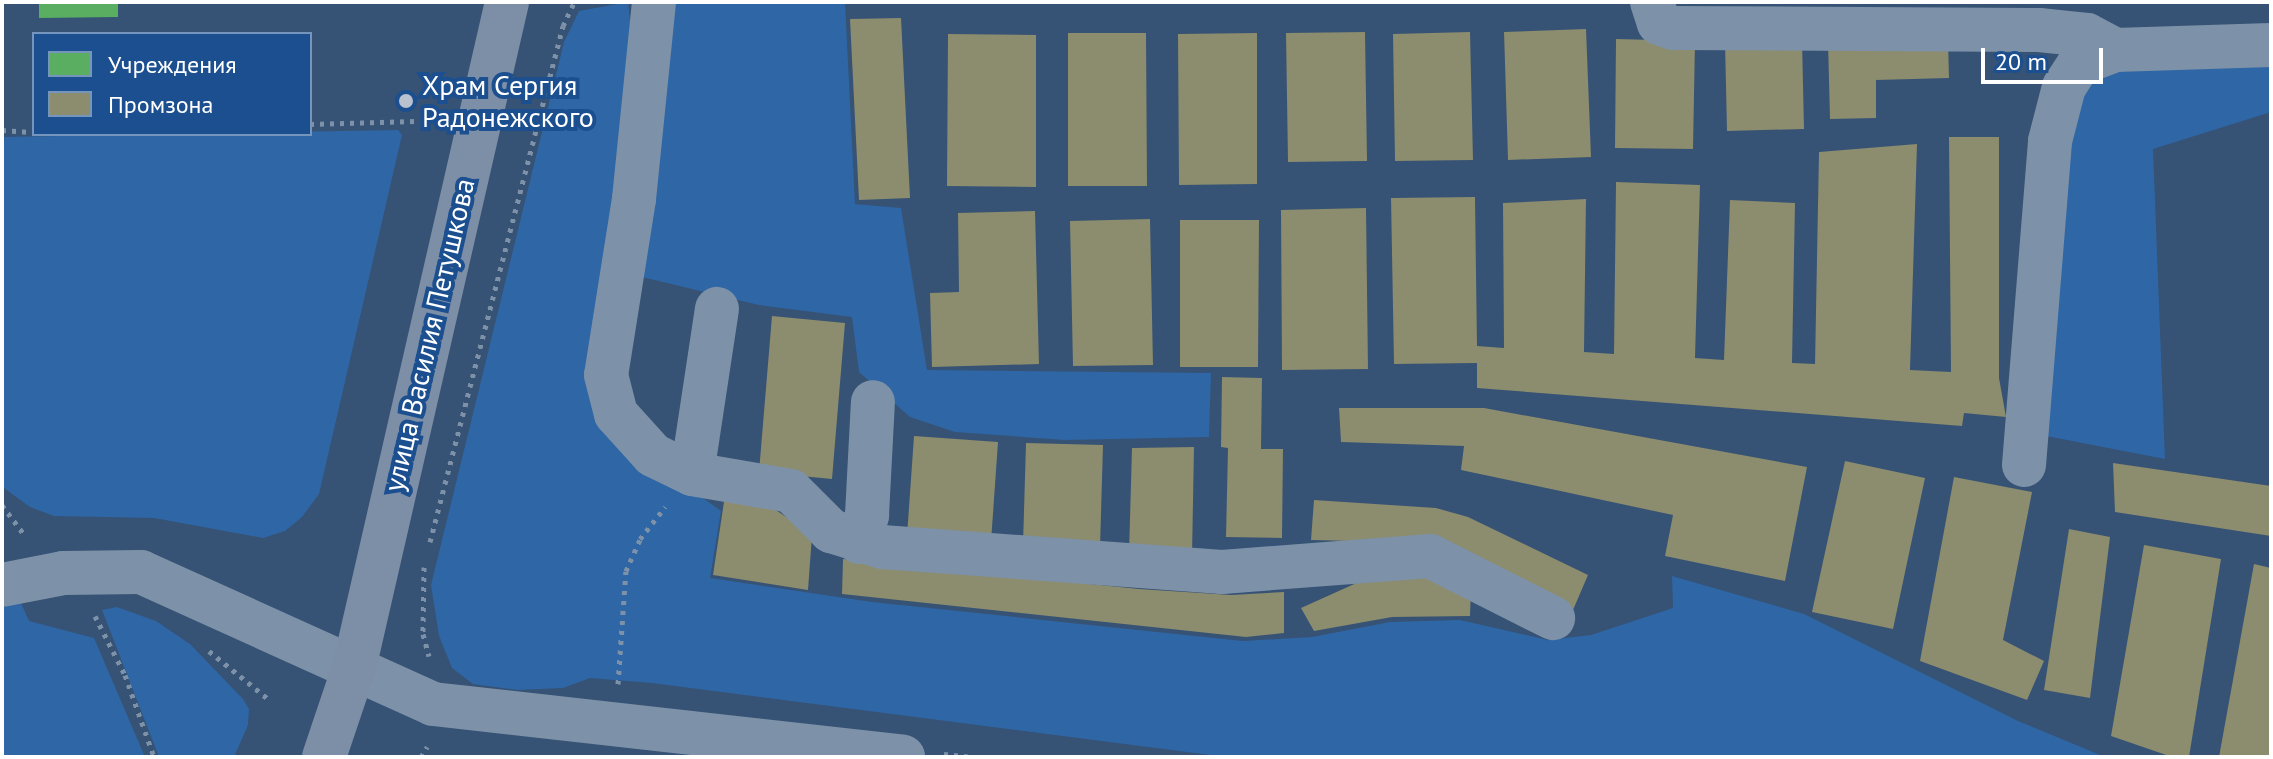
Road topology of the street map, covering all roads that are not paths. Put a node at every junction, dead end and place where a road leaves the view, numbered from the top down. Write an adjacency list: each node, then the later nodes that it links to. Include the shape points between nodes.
1 (507, 2): 13 (main road, улица Василия Петушкова)
2 (654, 2): 9 (street, via 634,199 606,375 616,414 653,455)
3 (1652, 2): 5 (street, via 1659,23 1673,28 2025,29 2087,35)
4 (2271, 45): 5 (street)
5 (2115, 50): 8 (street, via 2079,64 2064,87 2050,141)
6 (717, 309): 9 (street)
7 (873, 402): 10 (street, via 867,515)
8 (2024, 465)
9 (700, 475): 10 (street, via 791,491 831,531)
10 (859, 542): 12 (street, via 1222,572 1430,556)
11 (2, 585): 13 (street, via 63,573 141,572)
12 (1553, 618)
13 (354, 668): 14 (street, via 433,704); 15 (main road, улица Василия Петушкова)
14 (916, 754)
15 (324, 757)

